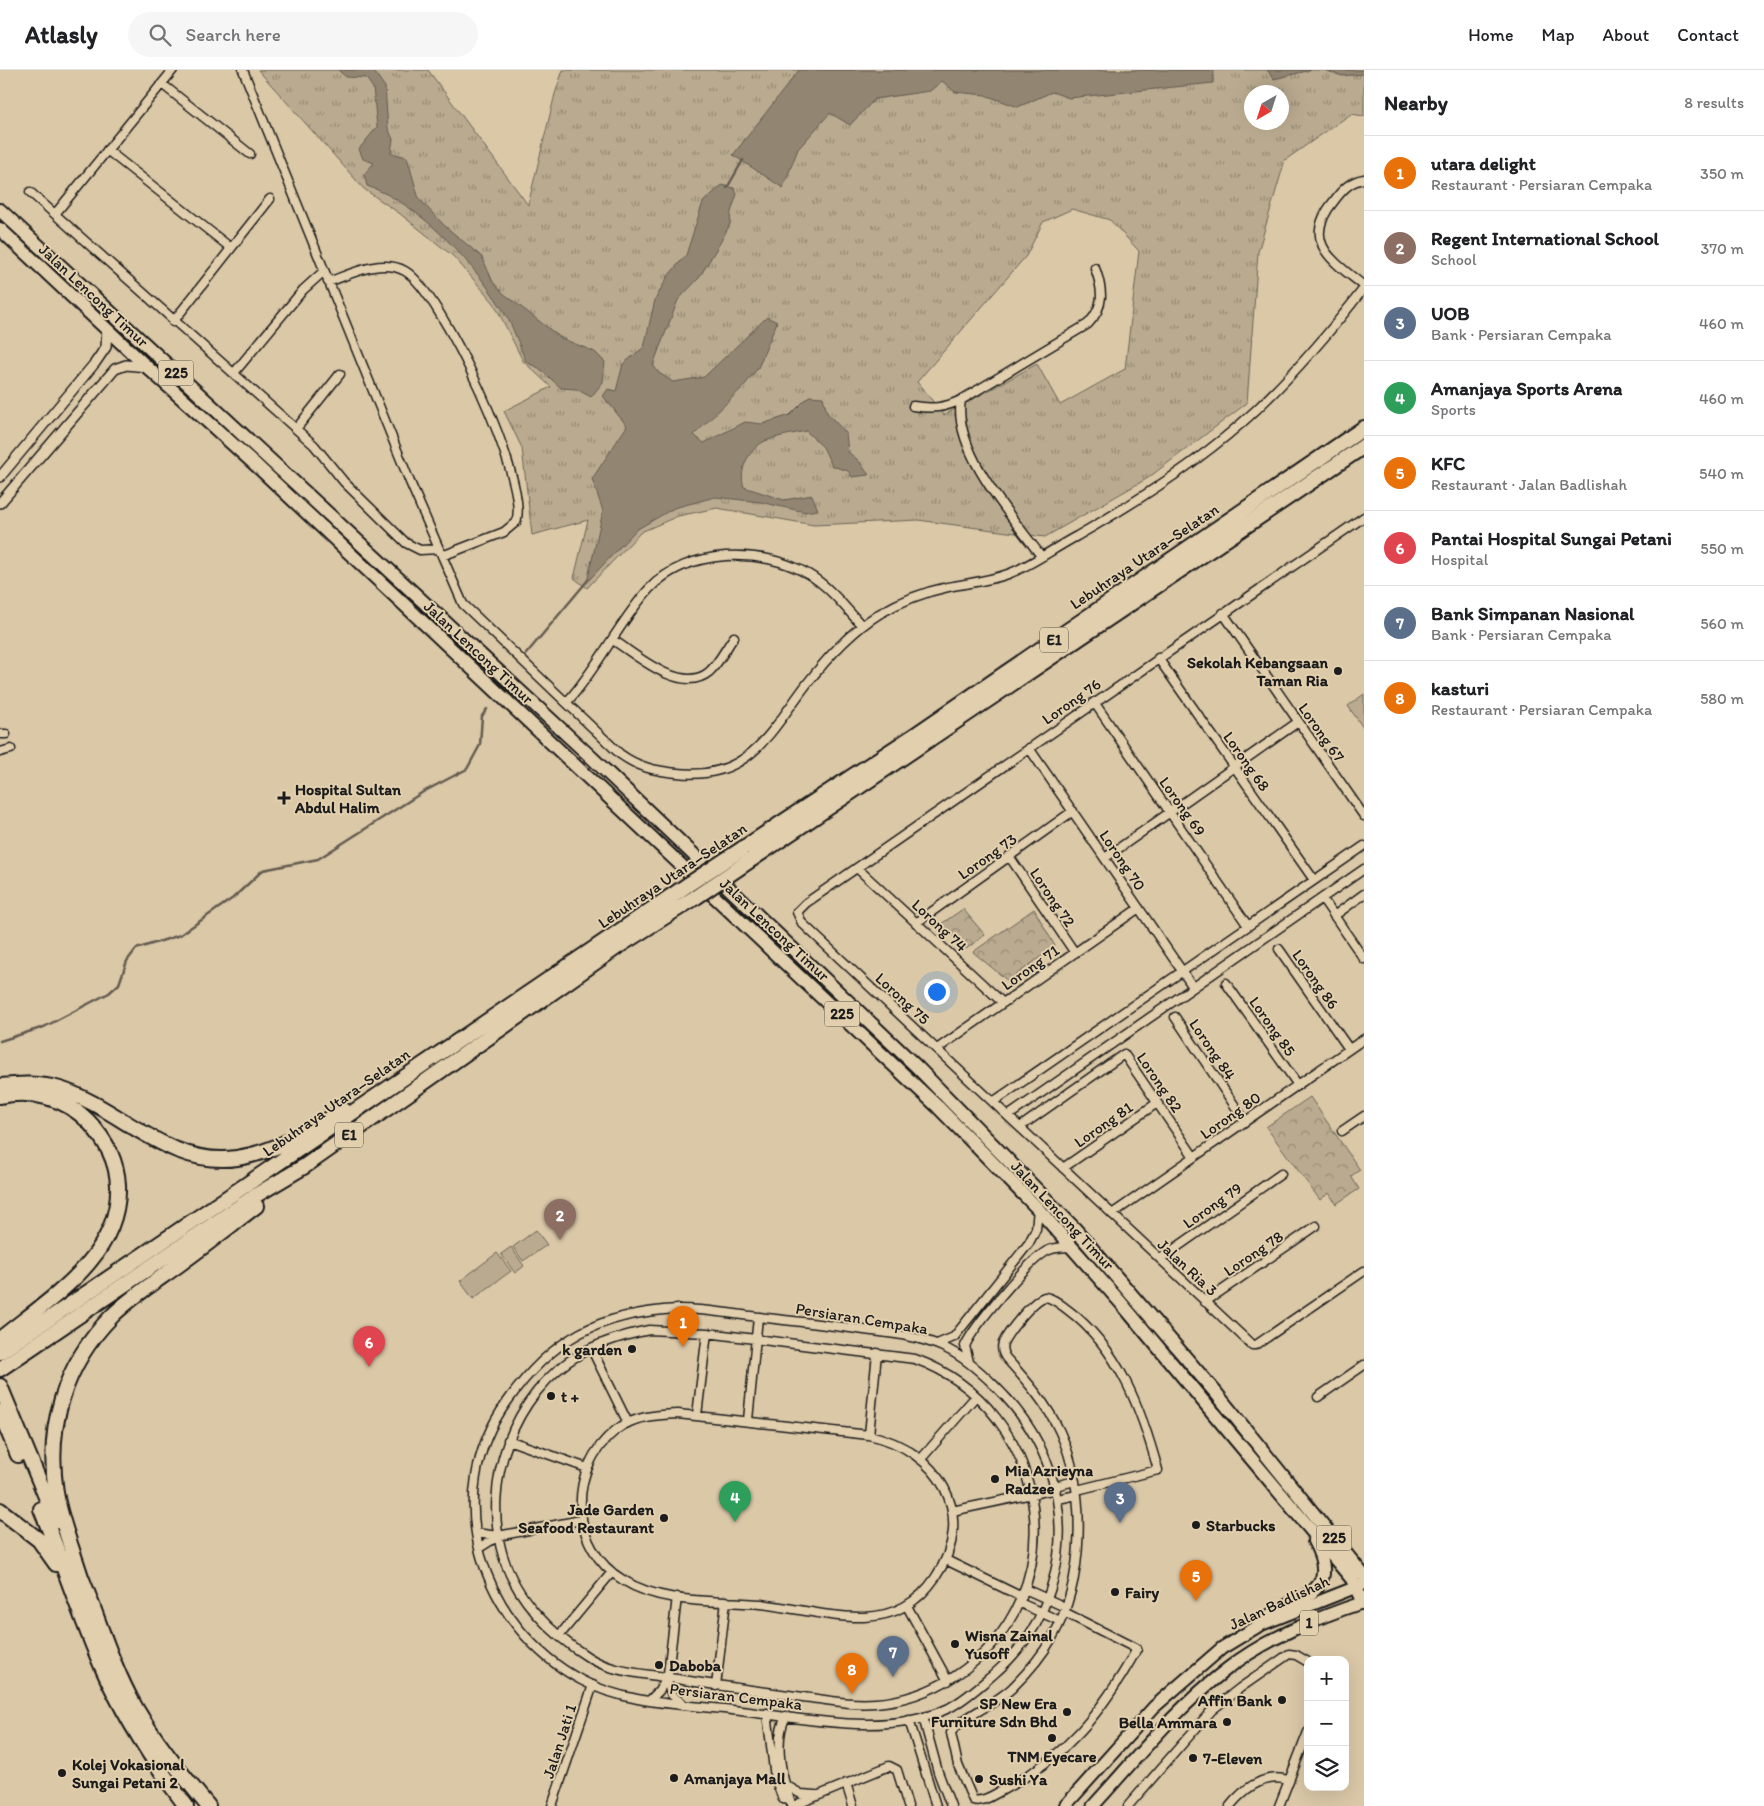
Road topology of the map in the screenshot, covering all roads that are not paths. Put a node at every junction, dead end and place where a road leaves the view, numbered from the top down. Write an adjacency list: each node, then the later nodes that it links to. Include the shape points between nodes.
1 (172, 70): 3 (street)
2 (242, 70): 14 (street)
3 (162, 84): 4 (street); 5 (street)
4 (108, 150): 10 (street); 12 (street)
5 (250, 154)
6 (1364, 179): 16 (street, via 1349,184 1338,195 1324,214 1319,228 1325,252)
7 (30, 192): 10 (street)
8 (270, 199): 12 (street)
9 (0, 210): 120 (highway, Jalan Lencong Timur / 225, via 591,757 918,1068 1075,1229)
10 (55, 214): 17 (street)
11 (0, 229): 18 (highway, Jalan Lencong Timur / 225)
12 (231, 248): 17 (street)
13 (1095, 268): 22 (street, via 1102,294 1100,306 1088,324)
14 (324, 272): 15 (street); 20 (street, via 303,290)
15 (328, 282): 30 (street); 30 (street, via 381,266 399,268 413,277 428,295 462,352 506,452 519,509 516,522 504,532)
16 (1364, 287): 31 (street, via 1291,376 1222,440 1131,503)
17 (174, 322): 20 (street)
18 (106, 329): 19 (highway, Jalan Lencong Timur / 225); 27 (street, via 106,347 95,363)
19 (147, 367): 28 (street, via 126,365 115,369); 87 (highway, Jalan Lencong Timur / 225, via 834,1006)
20 (234, 373): 25 (street)
21 (340, 374): 25 (street)
22 (961, 400): 23 (street, via 932,409); 31 (street, via 960,418 971,452 1001,502)
23 (913, 406)
24 (1364, 428): 48 (highway, Lebuhraya Utara–Selatan / E1)
25 (296, 429): 30 (street, via 320,451 344,482 406,542 420,550)
26 (1364, 446): 48 (highway, Lebuhraya Utara–Selatan / E1)
27 (0, 477)
28 (0, 503)
29 (1364, 516): 32 (street, Lorong 76)
30 (441, 552): 37 (street, via 463,604)
31 (1041, 556): 33 (street, via 1007,574 918,595 880,613)
32 (1223, 613): 36 (street, Lorong 76); 39 (street, Lorong 67)
33 (862, 626): 35 (street, via 809,575 767,557 737,556 699,561 663,577 648,591); 37 (street, via 822,666 760,746 730,767 706,775 643,768 630,761)
34 (734, 637): 35 (street, via 708,672 684,680 668,675)
35 (613, 640): 37 (street)
36 (1158, 658): 38 (street, Lorong 76); 43 (street, Lorong 68)
37 (567, 702)
38 (1094, 702): 40 (street, Lorong 76); 44 (street, Lorong 69)
39 (1298, 722): 43 (street); 46 (street, Lorong 67)
40 (1029, 748): 45 (street, Lorong 70); 51 (street, Lorong 76)
41 (11, 749): 42 (street)
42 (0, 752)
43 (1235, 766): 44 (street); 53 (street, Lorong 68)
44 (1170, 811): 50 (street); 60 (street, Lorong 69)
45 (1073, 812): 49 (street, Lorong 73); 50 (street, Lorong 70)
46 (1364, 816)
47 (1364, 846): 53 (street)
48 (747, 854): 72 (highway, Lebuhraya Utara–Selatan / E1, bridge, via 689,884); 84 (highway, Lebuhraya Utara–Selatan / E1, bridge, via 696,897 617,947)
49 (1009, 856): 59 (street, Lorong 73); 62 (street, Lorong 72)
50 (1105, 858): 56 (street, Lorong 70)
51 (857, 868): 57 (street, Lorong 76); 59 (street, Lorong 74)
52 (1364, 869): 55 (street)
53 (1314, 880): 60 (street)
54 (1364, 894): 58 (street)
55 (1322, 898): 58 (street); 66 (street)
56 (1139, 908): 62 (street, Lorong 71); 64 (street, Lorong 70)
57 (798, 912): 70 (street, Lorong 75, via 802,923)
58 (1334, 916): 63 (street)
59 (916, 922): 67 (street, Lorong 74)
60 (1248, 926): 64 (street)
61 (1278, 949): 71 (street, Lorong 86)
62 (1074, 953): 67 (street, Lorong 71)
63 (1364, 959)
64 (1182, 971): 66 (street, Lorong 70); 76 (street)
65 (1226, 983): 73 (street, Lorong 85)
66 (1193, 988): 78 (street)
67 (1003, 1003): 70 (street, Lorong 71)
68 (1175, 1017): 80 (street, Lorong 84)
69 (1364, 1039): 71 (street, Lorong 80)
70 (937, 1049): 76 (street, Lorong 75)
71 (1349, 1049): 73 (street, Lorong 80)
72 (403, 1077): 74 (highway, via 306,1133 271,1149 228,1159 196,1156 168,1147 60,1090 32,1084); 100 (highway, Lebuhraya Utara–Selatan / E1)
73 (1298, 1085): 80 (street, Lorong 80)
74 (0, 1086)
75 (0, 1096): 96 (highway, via 42,1096 65,1104 85,1118 109,1150 116,1170 118,1195 111,1226 81,1272)
76 (993, 1102): 78 (street, Lorong 75)
77 (1157, 1103): 81 (street, Lorong 82, via 1124,1054); 83 (street, Lorong 82); 85 (street, Lorong 81)
78 (1008, 1116): 81 (street, Jalan Ria 3)
79 (1364, 1116): 82 (street)
80 (1245, 1121): 83 (street, Lorong 80)
81 (1020, 1127): 85 (street, Jalan Ria 3)
82 (1342, 1131)
83 (1194, 1157): 88 (street, Lorong 80)
84 (305, 1166): 104 (highway, Lebuhraya Utara–Selatan / E1, via 250,1199); 132 (highway, via 113,1315 89,1342 72,1369 59,1404 53,1461 60,1508)
85 (1064, 1168): 88 (street, Jalan Ria 3)
86 (1280, 1174): 91 (street, Lorong 79)
87 (1038, 1209): 90 (highway, Jalan Lencong Timur / 225); 98 (street, via 1036,1229 1029,1243 954,1337)
88 (1112, 1214): 91 (street, Jalan Ria 3)
89 (1316, 1226): 93 (street, Lorong 78)
90 (1072, 1247): 102 (street, via 1055,1248 1042,1254 994,1305 965,1346); 123 (highway, Jalan Lencong Timur / 225, via 1210,1406)
91 (1160, 1259): 93 (street, Jalan Ria 3)
92 (1364, 1271): 93 (street, Jalan Ria 3, via 1256,1345 1248,1342)
93 (1205, 1302)
94 (758, 1317): 97 (street); 98 (street, Persiaran Cempaka, via 903,1335); 125 (street, Persiaran Cempaka, via 689,1309 630,1314 581,1332 549,1352 521,1382 485,1438 474,1489)
95 (707, 1332): 97 (street); 99 (street, via 648,1330); 109 (street)
96 (0, 1339)
97 (755, 1339): 101 (street); 110 (street)
98 (937, 1344): 102 (street, Persiaran Cempaka)
99 (591, 1348): 111 (street); 113 (street, via 548,1379 530,1401)
100 (0, 1352)
101 (877, 1353): 106 (street, via 915,1359 934,1366); 112 (street)
102 (969, 1362): 116 (street, Persiaran Cempaka, via 1026,1422 1043,1452)
103 (1364, 1365): 107 (street)
104 (0, 1369)
105 (1, 1388): 132 (highway)
106 (976, 1396): 114 (street); 118 (street, via 1011,1438)
107 (1318, 1397)
108 (0, 1412): 143 (highway)
109 (697, 1415): 110 (street); 111 (street, via 652,1415)
110 (748, 1420): 112 (street)
111 (628, 1423): 115 (street, via 608,1438)
112 (869, 1435): 114 (street, via 899,1444)
113 (508, 1440): 115 (street); 126 (street, via 496,1490)
114 (922, 1459): 122 (street, via 946,1491)
115 (587, 1468): 124 (street, via 580,1495)
116 (1055, 1487): 117 (street); 118 (street); 119 (street, Persiaran Cempaka)
117 (1076, 1489): 117 (street, via 1066,1449 1048,1411 1002,1349 1034,1303 1045,1297 1052,1298 1077,1318 1116,1365 1137,1404 1158,1470); 119 (street); 141 (street, via 1079,1537)
118 (1032, 1494): 122 (street); 134 (street, via 1035,1523 1033,1557)
119 (1058, 1499): 136 (street, Persiaran Cempaka, via 1060,1542)
120 (1303, 1500): 129 (highway); 131 (highway, Jalan Lencong Timur / 225)
121 (0, 1510): 143 (highway, via 33,1535 51,1555)
122 (952, 1512): 128 (street, via 952,1540)
123 (1299, 1515): 133 (highway, Jalan Lencong Timur / 225); 145 (highway, via 1321,1553 1321,1578 1310,1593 1265,1618)
124 (581, 1520): 126 (street); 130 (street, via 592,1548)
125 (476, 1533): 126 (street); 127 (street, Persiaran Cempaka)
126 (498, 1536): 127 (street); 146 (street, via 503,1557 516,1584 541,1619)
127 (479, 1548): 150 (street, Persiaran Cempaka, via 498,1599 524,1635 566,1671)
128 (946, 1560): 137 (street); 140 (street, via 931,1585)
129 (1364, 1562)
130 (612, 1572): 135 (street, via 648,1592); 146 (street)
131 (1364, 1576)
132 (82, 1580): 165 (highway, via 134,1706 163,1750)
133 (1360, 1585): 139 (highway, Jalan Lencong Timur / 225); 145 (main road, Jalan Badlishah / 1)
134 (1025, 1589): 136 (street); 137 (street)
135 (677, 1597): 138 (street); 148 (street)
136 (1047, 1599): 141 (street); 142 (street, Persiaran Cempaka)
137 (1021, 1600): 142 (street); 149 (street, via 1006,1627 986,1652)
138 (726, 1601): 140 (street, via 847,1617 866,1617); 151 (street)
139 (1363, 1602): 172 (main road, Jalan Badlishah / 1, via 1274,1639 1229,1668 1170,1721)
140 (907, 1606): 149 (street)
141 (1064, 1609): 144 (street); 144 (street, via 1138,1649 1103,1706 1071,1743 1015,1784 984,1800 973,1800 958,1765 951,1738 953,1729 1010,1691 1047,1646)
142 (1041, 1612): 144 (street); 156 (street, Persiaran Cempaka, via 1028,1637 986,1682 954,1705)
143 (83, 1618): 164 (highway, via 103,1670 130,1722)
144 (1060, 1621)
145 (1260, 1626): 171 (main road, Jalan Badlishah / 1, via 1222,1648 1181,1682)
146 (559, 1636): 148 (street, via 592,1660 614,1669)
147 (1304, 1660): 173 (street, via 1289,1654 1231,1694 1205,1718)
148 (667, 1677): 151 (street); 152 (street); 153 (street, via 672,1695)
149 (948, 1681): 151 (street, via 917,1695 874,1703 838,1702)
150 (592, 1686): 152 (street, Persiaran Cempaka); 166 (street, Jalan Jati 1)
151 (716, 1686)
152 (650, 1700): 153 (street, Persiaran Cempaka)
153 (686, 1704): 154 (street, Persiaran Cempaka)
154 (767, 1713): 155 (street, Persiaran Cempaka); 163 (street, via 775,1778 783,1799)
155 (786, 1716): 157 (street, Persiaran Cempaka, via 854,1723); 161 (street, via 779,1742)
156 (923, 1717): 157 (street, Persiaran Cempaka); 170 (street)
157 (909, 1720): 169 (street)
158 (1304, 1742): 159 (street)
159 (1288, 1780): 174 (street, via 1274,1778 1253,1785); 175 (street)
160 (846, 1783): 162 (street); 167 (street); 168 (street, via 892,1766 897,1770)
161 (787, 1786): 162 (street, via 802,1794); 163 (street)
162 (817, 1795): 163 (street)
163 (791, 1804)
164 (186, 1806)
165 (208, 1806)
166 (552, 1806)
167 (853, 1806)
168 (908, 1806)
169 (936, 1806)
170 (951, 1806)
171 (1064, 1806)
172 (1094, 1806)
173 (1128, 1806)
174 (1230, 1806)
175 (1279, 1806)

